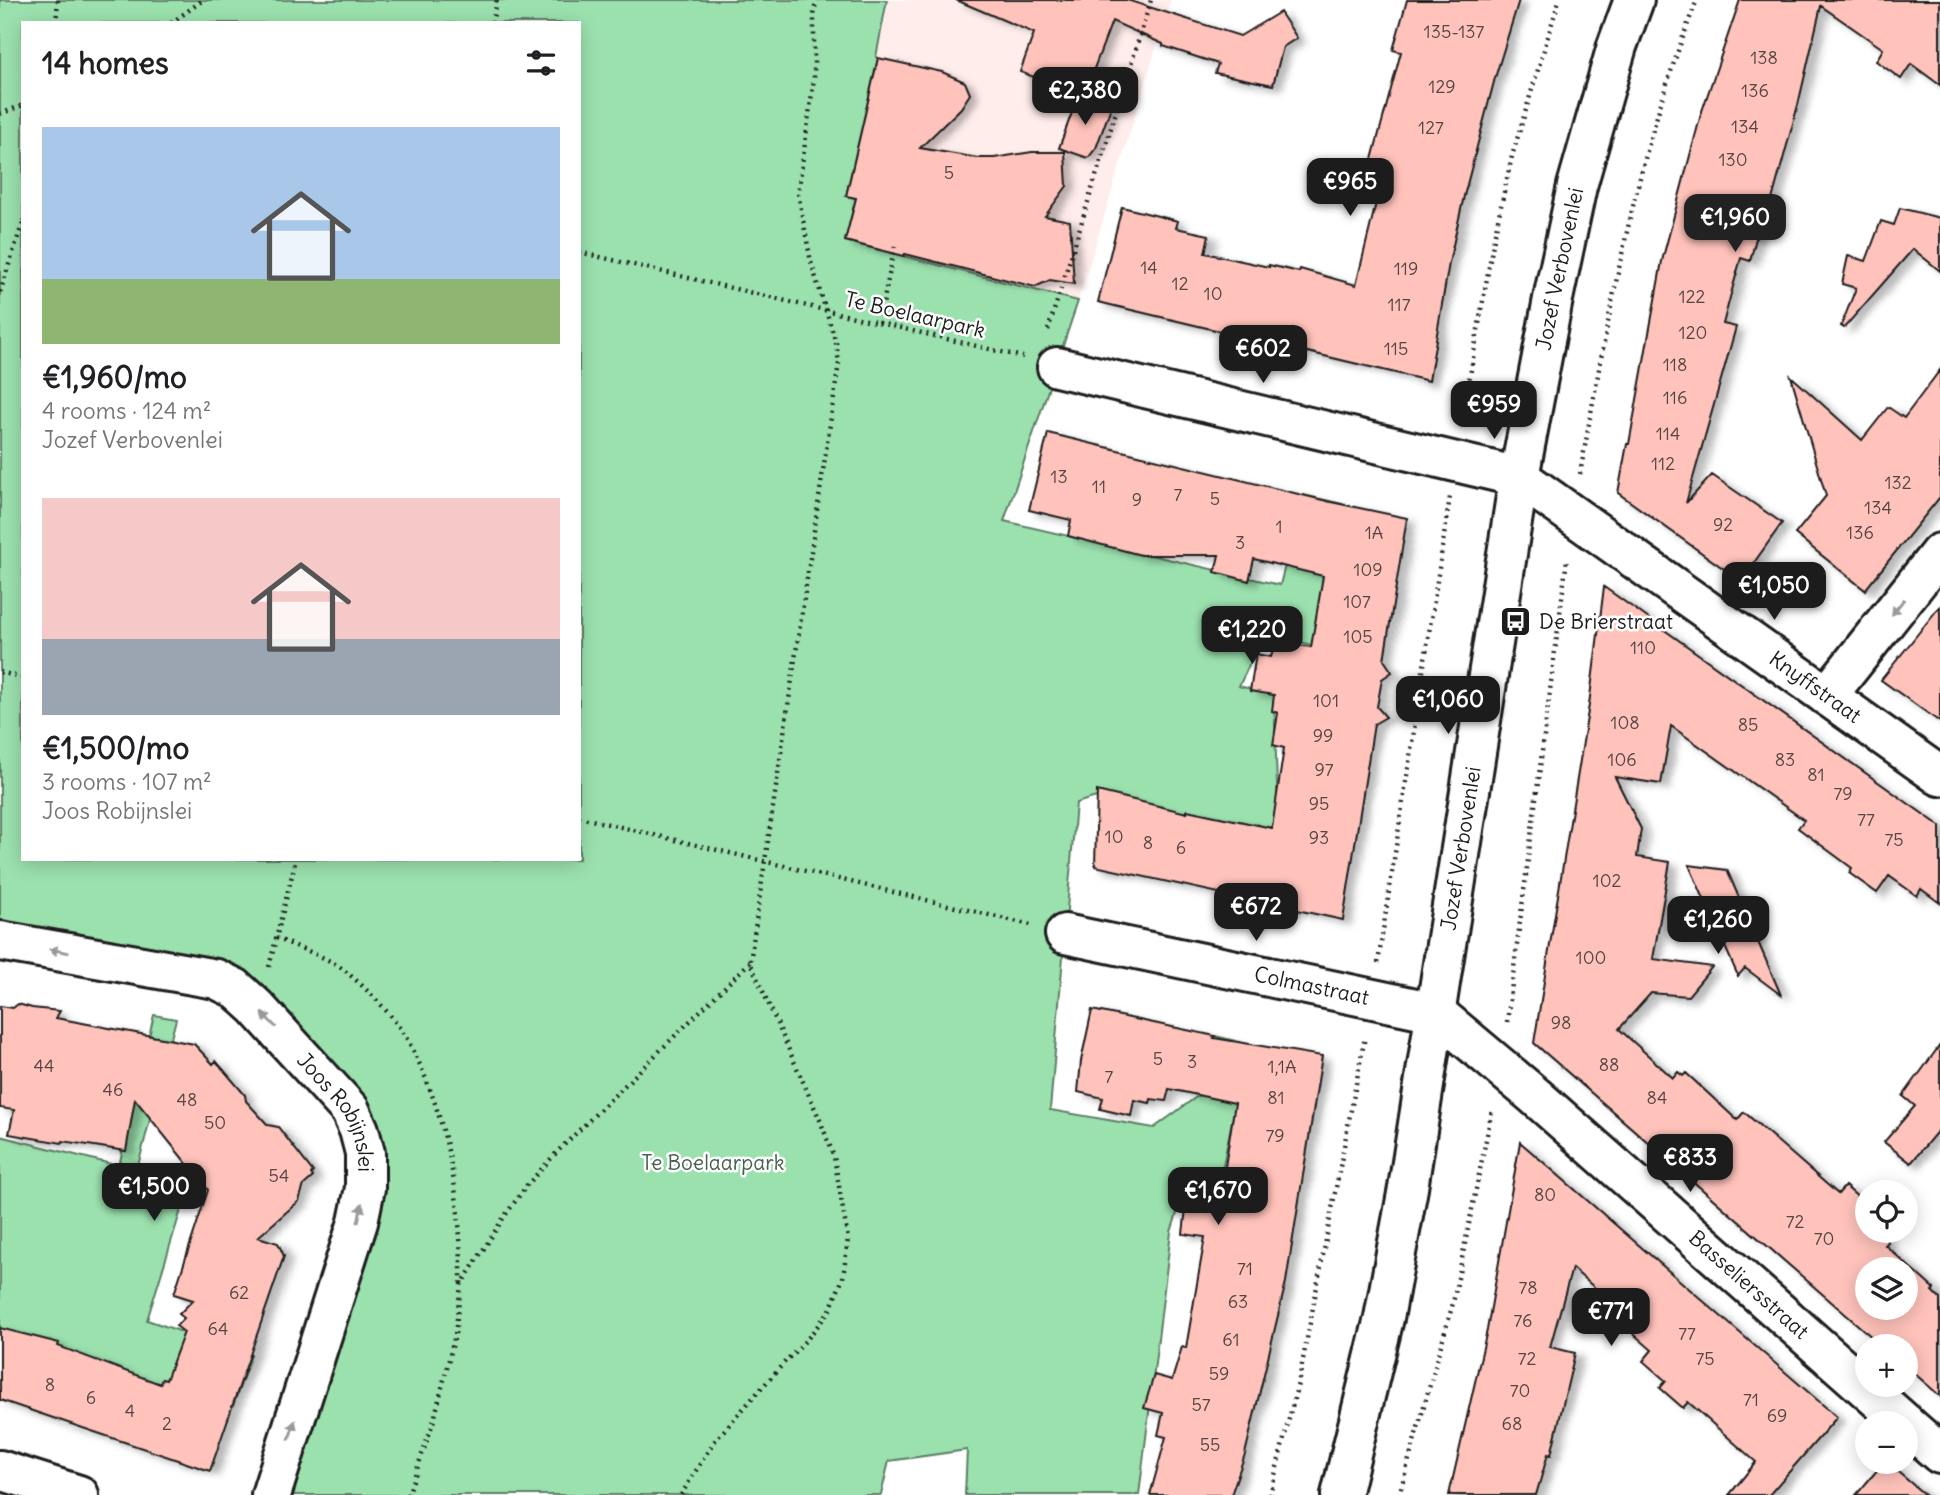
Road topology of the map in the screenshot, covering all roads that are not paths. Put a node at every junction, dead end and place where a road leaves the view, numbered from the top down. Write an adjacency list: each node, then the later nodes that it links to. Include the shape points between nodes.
1 (1634, 0): 3 (street, Jozef Verbovenlei, via 1577,186)
2 (1047, 364): 3 (street)
3 (1519, 477): 5 (street, Knyffstraat); 9 (street, Jozef Verbovenlei)
4 (1940, 553): 5 (street, one-way to 5)
5 (1827, 696): 6 (street, Knyffstraat)
6 (1940, 776)
7 (1065, 934): 9 (street, Colmastraat)
8 (0, 941): 15 (street, Joos Robijnslei, one-way to 8, via 365,1188 365,1153 350,1110 235,988 216,979)
9 (1435, 1012): 10 (street, Basseliersstraat); 16 (street, Jozef Verbovenlei, via 1384,1318)
10 (1891, 1411)
11 (1918, 1435): 12 (street, Basseliersstraat)
12 (1940, 1454)
13 (0, 1470): 14 (street)
14 (79, 1495)
15 (271, 1495)
16 (1341, 1495)

